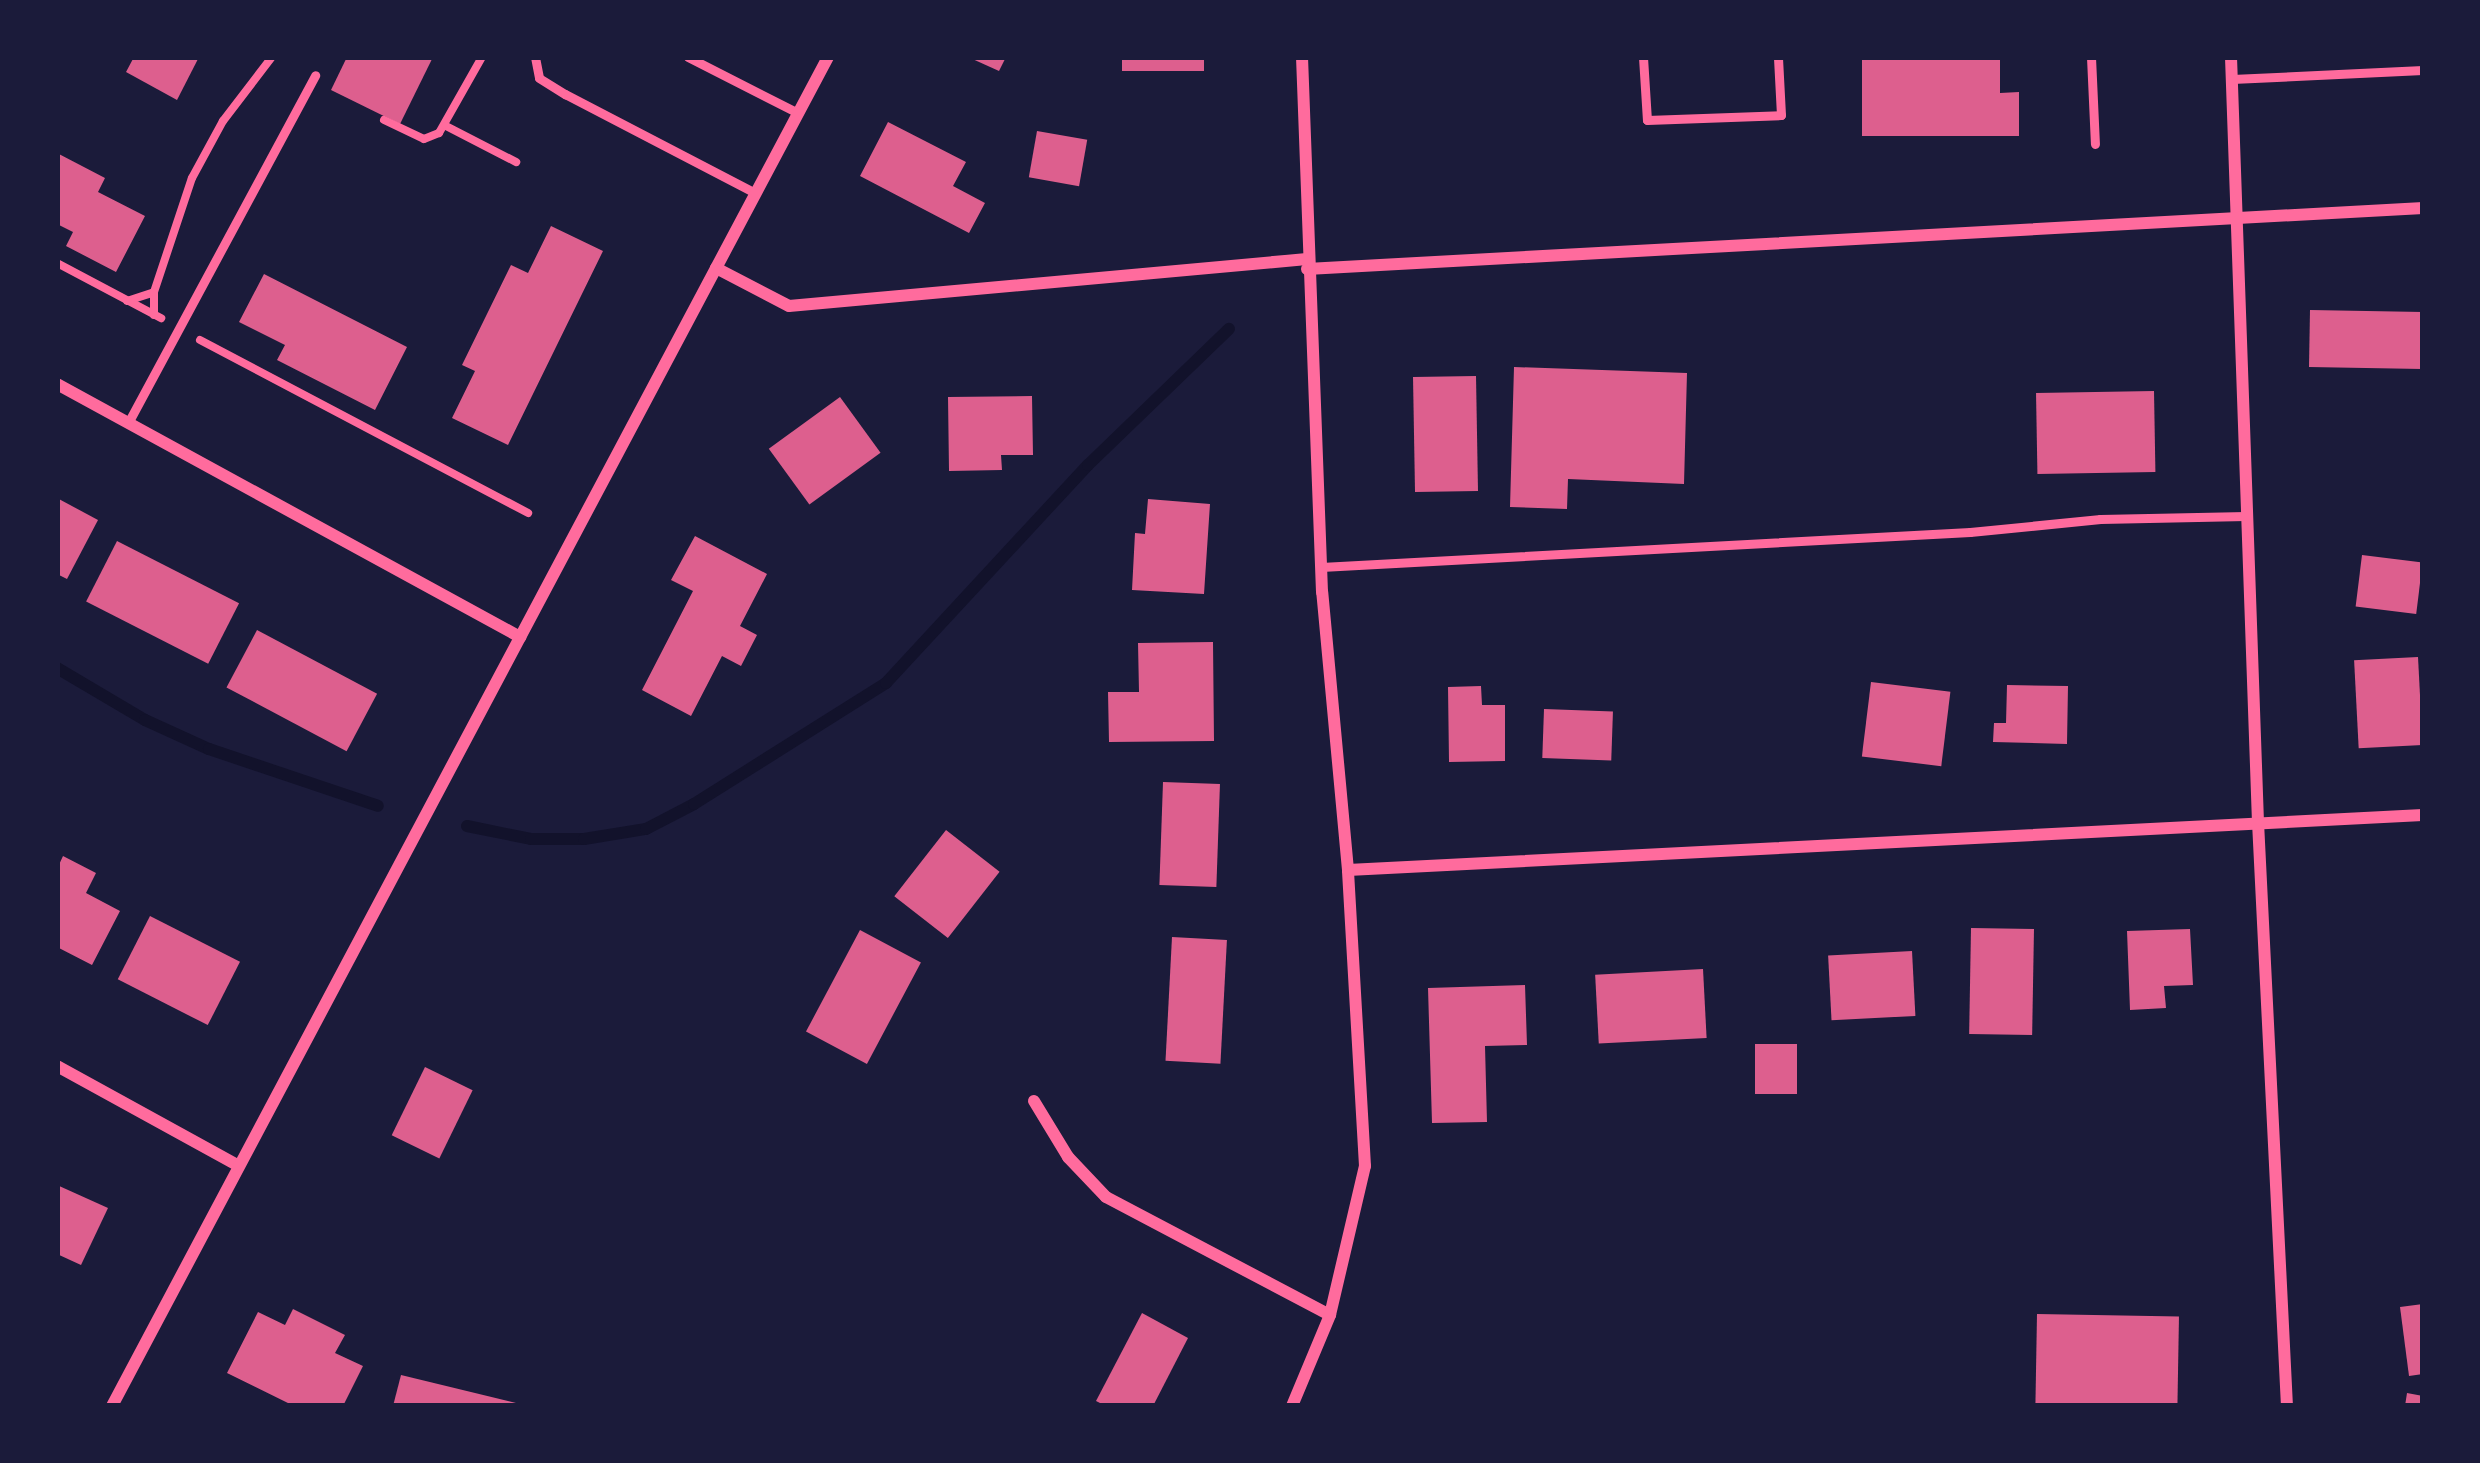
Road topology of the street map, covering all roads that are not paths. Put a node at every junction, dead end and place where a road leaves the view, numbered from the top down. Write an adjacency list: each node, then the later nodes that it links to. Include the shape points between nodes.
1 (535, 57): 16 (lane, via 539,78)
2 (688, 57): 14 (lane)
3 (828, 57): 14 (street)
4 (1302, 57): 19 (street)
5 (1643, 57): 6 (lane, via 1647,119 1781,115)
6 (1778, 57)
7 (2092, 57): 15 (lane)
8 (2231, 57): 13 (street)
9 (2316, 57): 12 (lane)
10 (2423, 70): 12 (lane)
11 (315, 75): 22 (lane)
12 (2317, 75): 13 (lane)
13 (2232, 79): 18 (street)
14 (797, 113): 16 (street)
15 (2095, 144)
16 (755, 193): 20 (street)
17 (2423, 208): 18 (street)
18 (2237, 218): 19 (street); 23 (street)
19 (1307, 264): 20 (street, via 789,306); 24 (street)
20 (716, 268): 25 (street)
21 (57, 384): 22 (street)
22 (128, 423): 25 (street)
23 (2246, 516): 24 (lane); 27 (street)
24 (1321, 567): 28 (street)
25 (520, 637): 31 (street)
26 (2423, 815): 27 (street)
27 (2258, 822): 28 (street); 35 (street)
28 (1348, 870): 32 (street, via 1364,1166)
29 (57, 1066): 31 (street)
30 (1034, 1101): 32 (street, via 1068,1157 1106,1197)
31 (236, 1164): 33 (street)
32 (1330, 1315): 34 (street)
33 (112, 1406)
34 (1292, 1406)
35 (2287, 1406)

